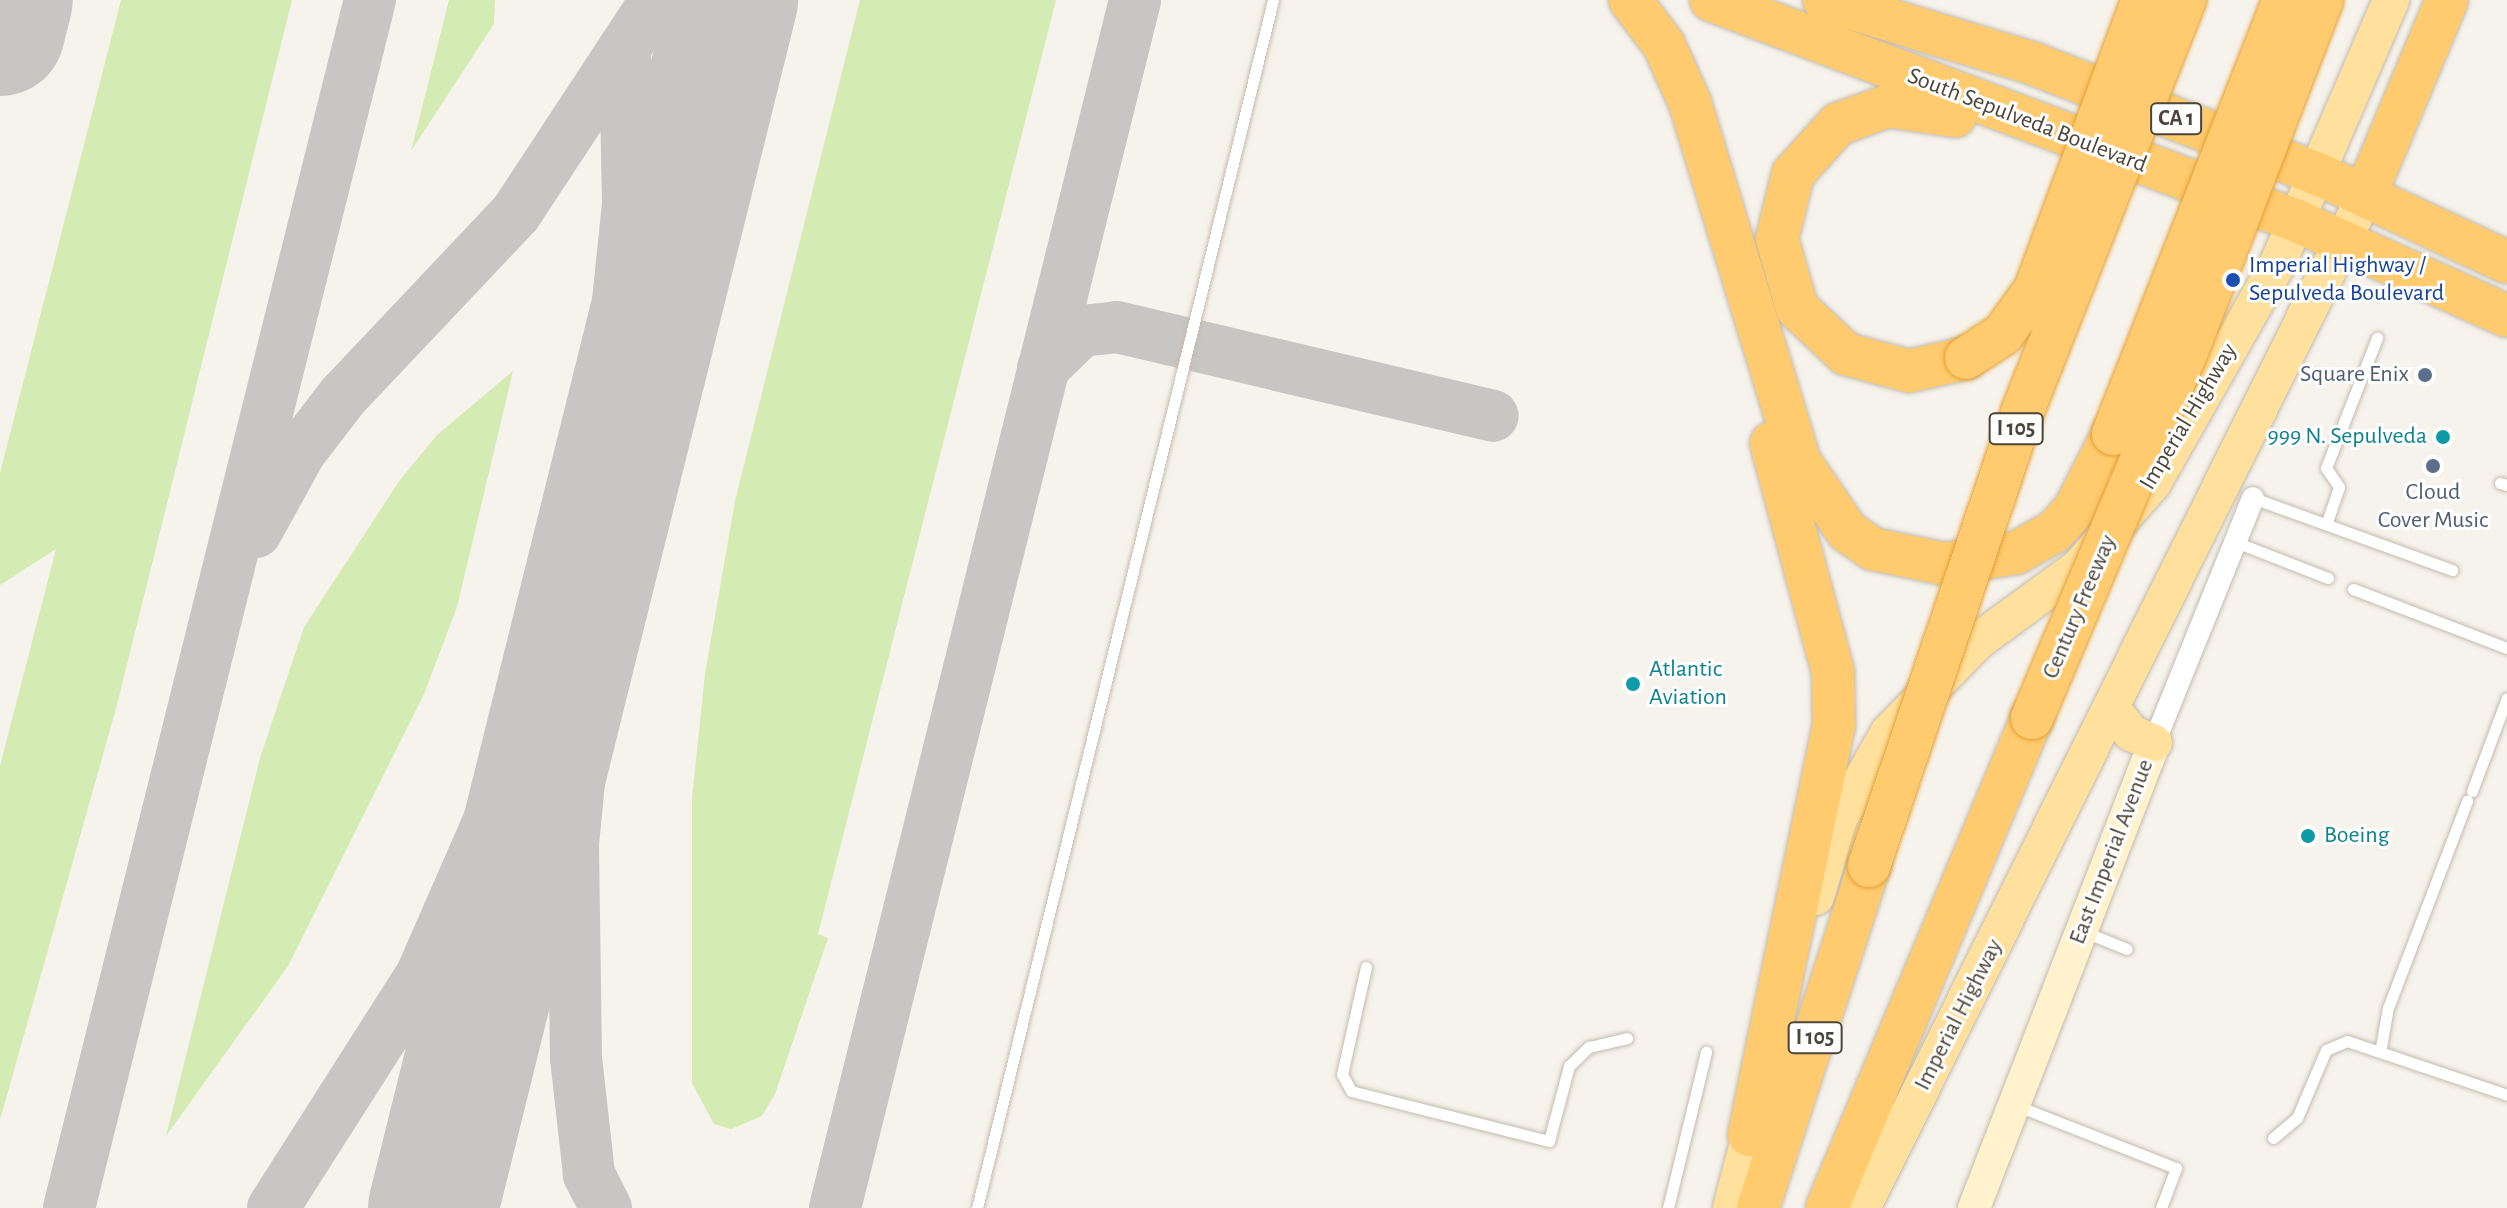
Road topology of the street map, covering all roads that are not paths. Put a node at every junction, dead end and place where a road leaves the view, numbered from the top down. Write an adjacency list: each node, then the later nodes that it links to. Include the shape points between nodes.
1 (1273, 0): 40 (lane)
2 (1630, 0): 17 (highway, via 1664,45 1690,103)
3 (1711, 0): 11 (highway, South Sepulveda Boulevard / CA 1)
4 (1824, 0): 12 (highway, South Sepulveda Boulevard / CA 1, via 2034,64)
5 (2143, 0): 11 (highway, bridge, via 2035,290 2003,334 1966,358 1922,370 1883,367 1846,354 1815,330 1780,268 1777,222 1787,187 1822,136 1871,109 1921,107)
6 (2185, 0): 43 (highway, I 105, bridge, via 2022,413)
7 (2284, 0): 17 (highway, bridge, via 2113,434 2074,510 2055,531 2016,553 1944,564 1873,549 1822,503 1800,462)
8 (2322, 0): 44 (highway, Century Freeway, bridge, via 2186,354 1905,1008)
9 (2391, 0): 12 (main road, Imperial Highway)
10 (2447, 0): 13 (highway, Imperial Highway)
11 (2059, 133): 14 (highway, South Sepulveda Boulevard / CA 1)
12 (2318, 174): 13 (highway, South Sepulveda Boulevard / CA 1); 14 (main road, Imperial Highway)
13 (2365, 196): 15 (main road, Imperial Highway); 16 (highway, CA 1)
14 (2297, 221): 15 (highway, South Sepulveda Boulevard / CA 1); 38 (main road, Imperial Highway, via 2153,483 2079,567 1978,641 1862,771 1839,819)
15 (2343, 242): 18 (highway, CA 1); 28 (main road, Imperial Highway)
16 (2507, 262)
17 (1734, 263): 38 (highway, via 1736,306 1833,672 1834,726)
18 (2507, 316)
19 (2377, 338): 21 (lane, via 2326,468 2339,487)
20 (2253, 498): 21 (lane); 22 (street, East Imperial Avenue)
21 (2327, 522): 23 (lane)
22 (2233, 541): 24 (lane); 29 (street, East Imperial Avenue)
23 (2452, 570)
24 (2328, 578)
25 (2353, 589): 26 (lane)
26 (2507, 648)
27 (2507, 698): 34 (lane, via 2388,1008)
28 (2111, 707): 29 (main road, via 2121,724); 45 (main road, Imperial Highway)
29 (2154, 743): 30 (street, East Imperial Avenue)
30 (2082, 931): 31 (lane); 37 (street, East Imperial Avenue)
31 (2127, 949)
32 (1366, 967): 33 (lane, via 1342,1074 1351,1091 1549,1141 1569,1066 1589,1047)
33 (1627, 1038)
34 (2381, 1047): 36 (lane); 39 (lane, via 2347,1041 2326,1050 2297,1118)
35 (1706, 1052): 41 (lane)
36 (2507, 1095)
37 (2014, 1105): 46 (street, East Imperial Avenue); 47 (lane, via 2176,1168)
38 (1749, 1135): 42 (main road, Imperial Highway)
39 (2273, 1138)
40 (977, 1208)
41 (1668, 1208)
42 (1731, 1208)
43 (1758, 1208)
44 (1827, 1208)
45 (1862, 1208)
46 (1974, 1208)
47 (2161, 1208)

